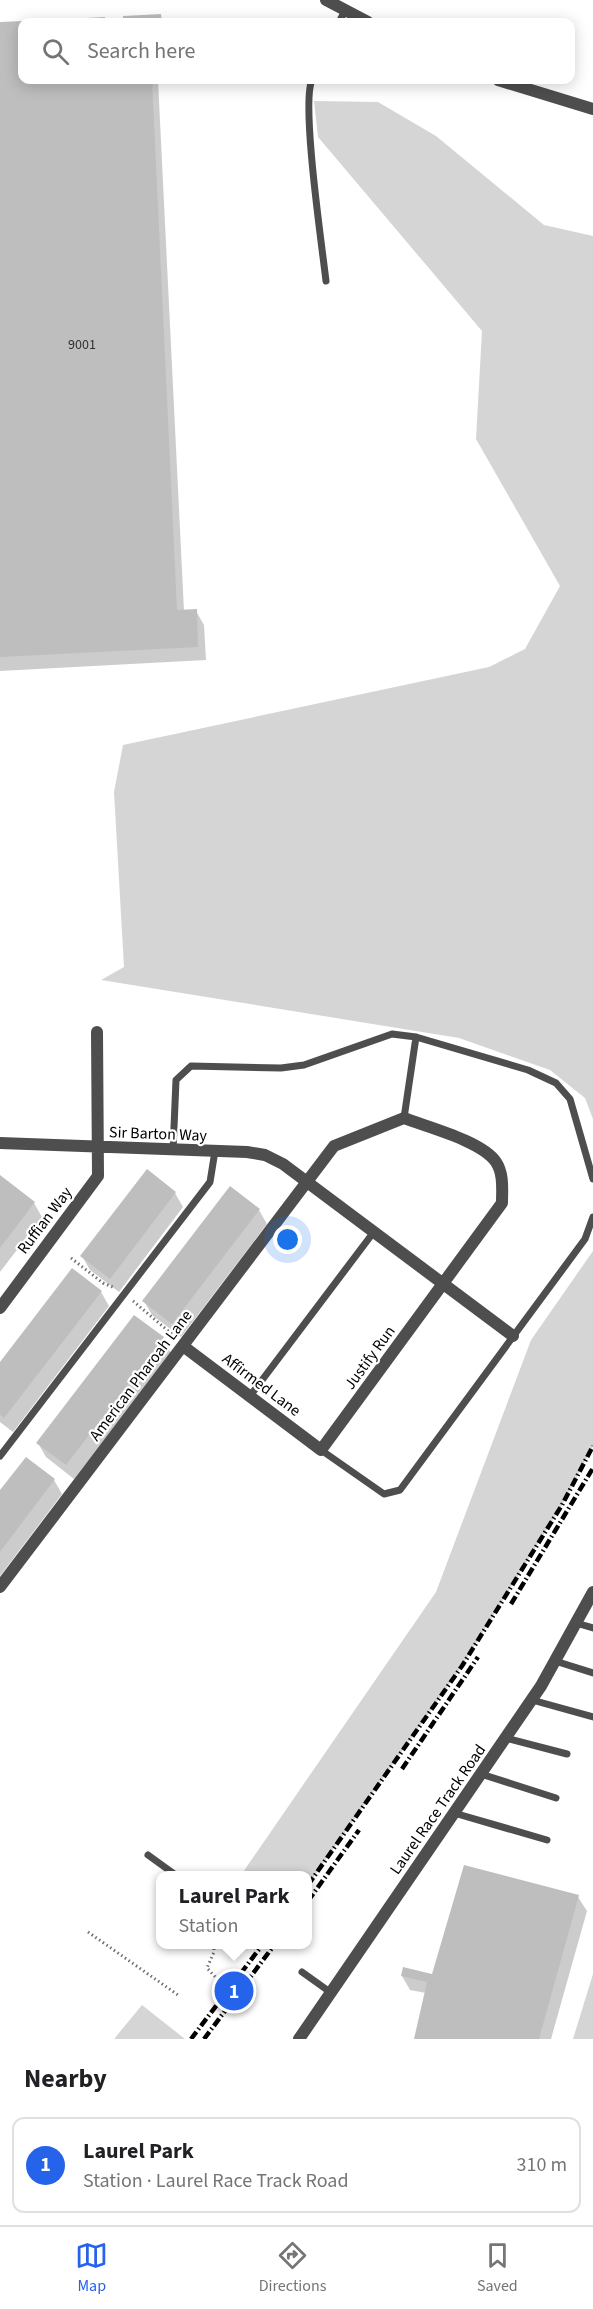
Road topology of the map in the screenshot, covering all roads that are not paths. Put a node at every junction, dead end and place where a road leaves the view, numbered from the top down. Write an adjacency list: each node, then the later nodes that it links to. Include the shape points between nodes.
1 (326, 0): 2 (street)
2 (345, 11): 3 (lane); 4 (street)
3 (341, 18)
4 (360, 18)
5 (310, 84): 8 (lane, via 309,117)
6 (511, 84): 7 (street)
7 (593, 109)
8 (326, 281)
9 (97, 1032): 13 (street, Ruffian Way)
10 (416, 1037): 11 (lane); 14 (lane, via 392,1034 304,1065 281,1068 190,1065 176,1080); 16 (lane, via 528,1070 556,1083 570,1099)
11 (404, 1118): 17 (street, American Pharoah Lane, via 334,1146); 20 (street, Justify Run, via 479,1147 496,1162 502,1180 502,1203)
12 (0, 1143): 13 (street, Sir Barton Way)
13 (96, 1147): 14 (street, Sir Barton Way); 21 (street, Ruffian Way, via 98,1176)
14 (172, 1151): 15 (street, Sir Barton Way)
15 (216, 1151): 17 (street, Sir Barton Way, via 265,1155); 26 (lane, via 210,1182)
16 (593, 1179)
17 (306, 1183): 19 (street, Sir Barton Way); 23 (street, American Pharoah Lane)
18 (593, 1217): 22 (lane, via 585,1239)
19 (373, 1233): 20 (street, Sir Barton Way); 24 (lane)
20 (443, 1284): 22 (street, Sir Barton Way); 25 (street, Justify Run)
21 (0, 1308)
22 (513, 1336): 25 (lane, via 400,1490 384,1494)
23 (179, 1341): 24 (street, Affirmed Lane); 27 (street, American Pharoah Lane)
24 (250, 1396): 25 (street, Affirmed Lane)
25 (321, 1450)
26 (0, 1456)
27 (0, 1587)
28 (593, 1592): 29 (street, Laurel Race Track Road)
29 (576, 1623): 30 (lane); 31 (street, Laurel Race Track Road)
30 (593, 1628)
31 (555, 1661): 32 (lane); 33 (street, Laurel Race Track Road)
32 (593, 1673)
33 (532, 1700): 34 (lane); 35 (street, Laurel Race Track Road)
34 (593, 1717)
35 (506, 1738): 36 (lane); 37 (street, Laurel Race Track Road)
36 (567, 1754)
37 (480, 1774): 38 (lane); 39 (street, Laurel Race Track Road)
38 (556, 1798)
39 (454, 1813): 40 (lane); 44 (street, Laurel Race Track Road)
40 (547, 1840)
41 (148, 1855): 42 (lane)
42 (171, 1871)
43 (303, 1972): 44 (lane)
44 (330, 1992): 45 (street, Laurel Race Track Road)
45 (299, 2039)

